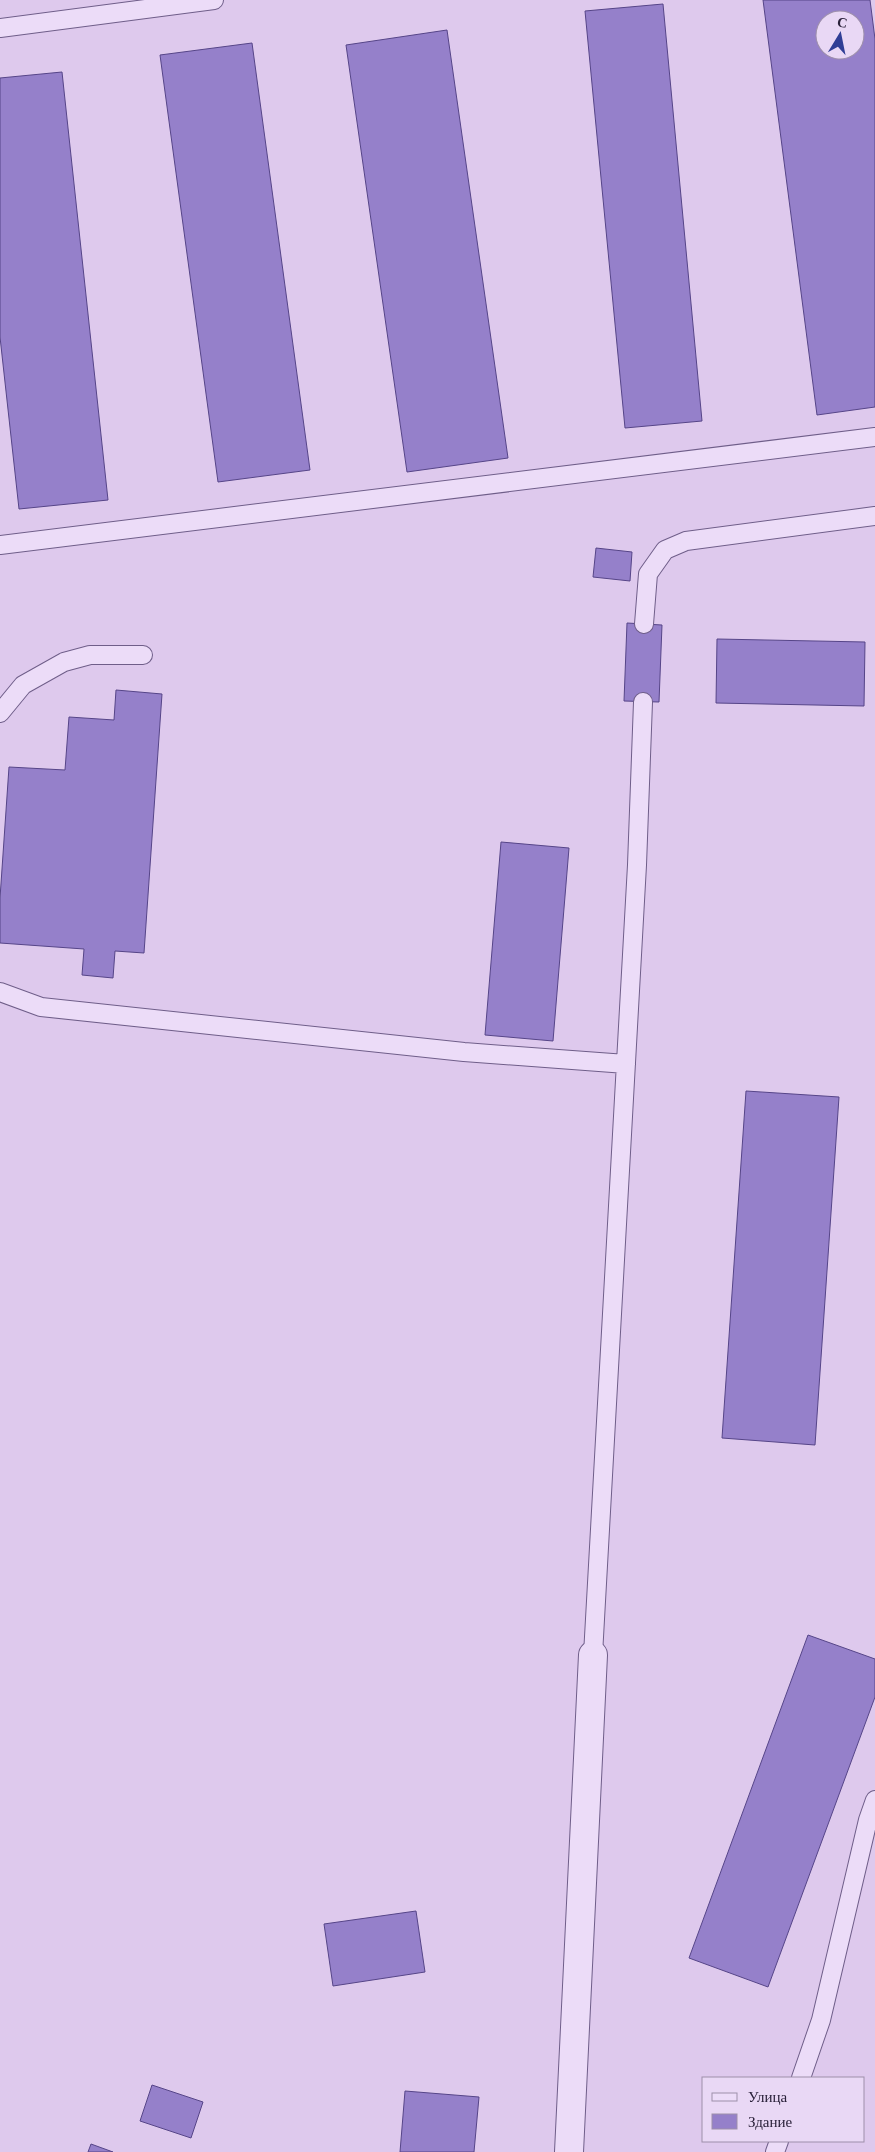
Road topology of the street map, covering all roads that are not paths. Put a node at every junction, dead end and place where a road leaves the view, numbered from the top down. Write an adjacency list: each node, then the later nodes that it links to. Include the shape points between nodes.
1 (214, 0): 2 (lane)
2 (0, 28)
3 (875, 437): 5 (lane)
4 (875, 516): 6 (lane, via 686,541 665,550 648,574)
5 (0, 545)
6 (644, 624)
7 (143, 655): 9 (lane, via 90,655 64,662 23,685)
8 (643, 702): 11 (lane)
9 (0, 713)
10 (0, 992): 11 (lane, via 41,1007 464,1052)
11 (626, 1064): 12 (lane)
12 (593, 1655): 15 (street)
13 (875, 1800): 14 (lane, via 821,2020)
14 (801, 2077)
15 (569, 2152)

